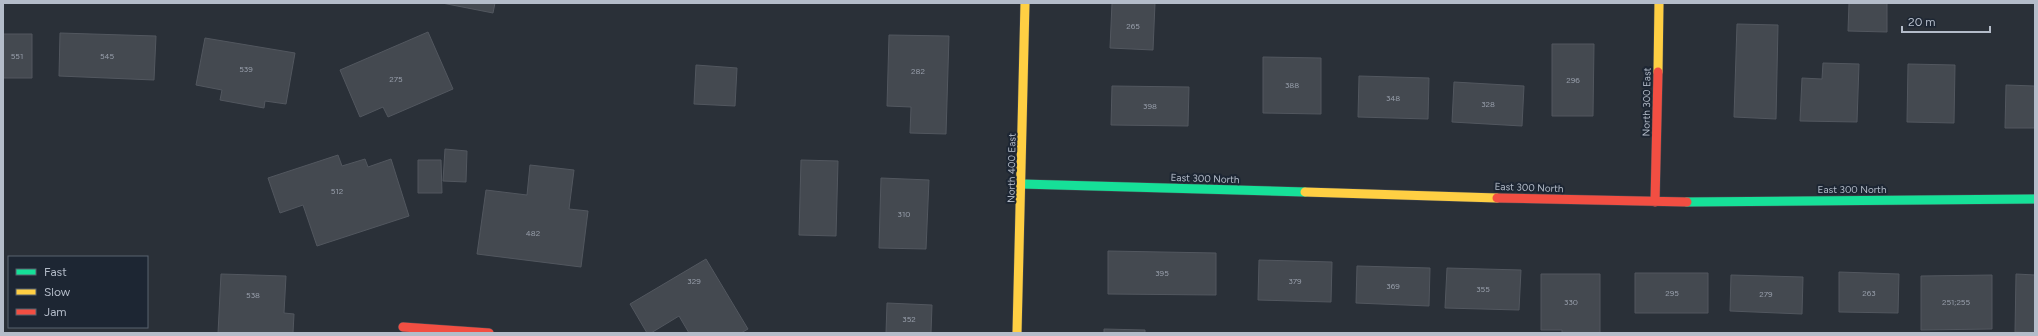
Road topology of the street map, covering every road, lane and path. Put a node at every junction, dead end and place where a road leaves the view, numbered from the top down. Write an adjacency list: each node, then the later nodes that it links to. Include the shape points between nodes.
1 (1025, 3): 3 (street, North 400 East)
2 (1659, 3): 5 (street, North 300 East)
3 (1022, 184): 5 (street, East 300 North); 8 (street, North 400 East)
4 (2035, 199): 5 (street, East 300 North)
5 (1655, 202)
6 (403, 327): 7 (street)
7 (489, 333)
8 (1017, 333)

